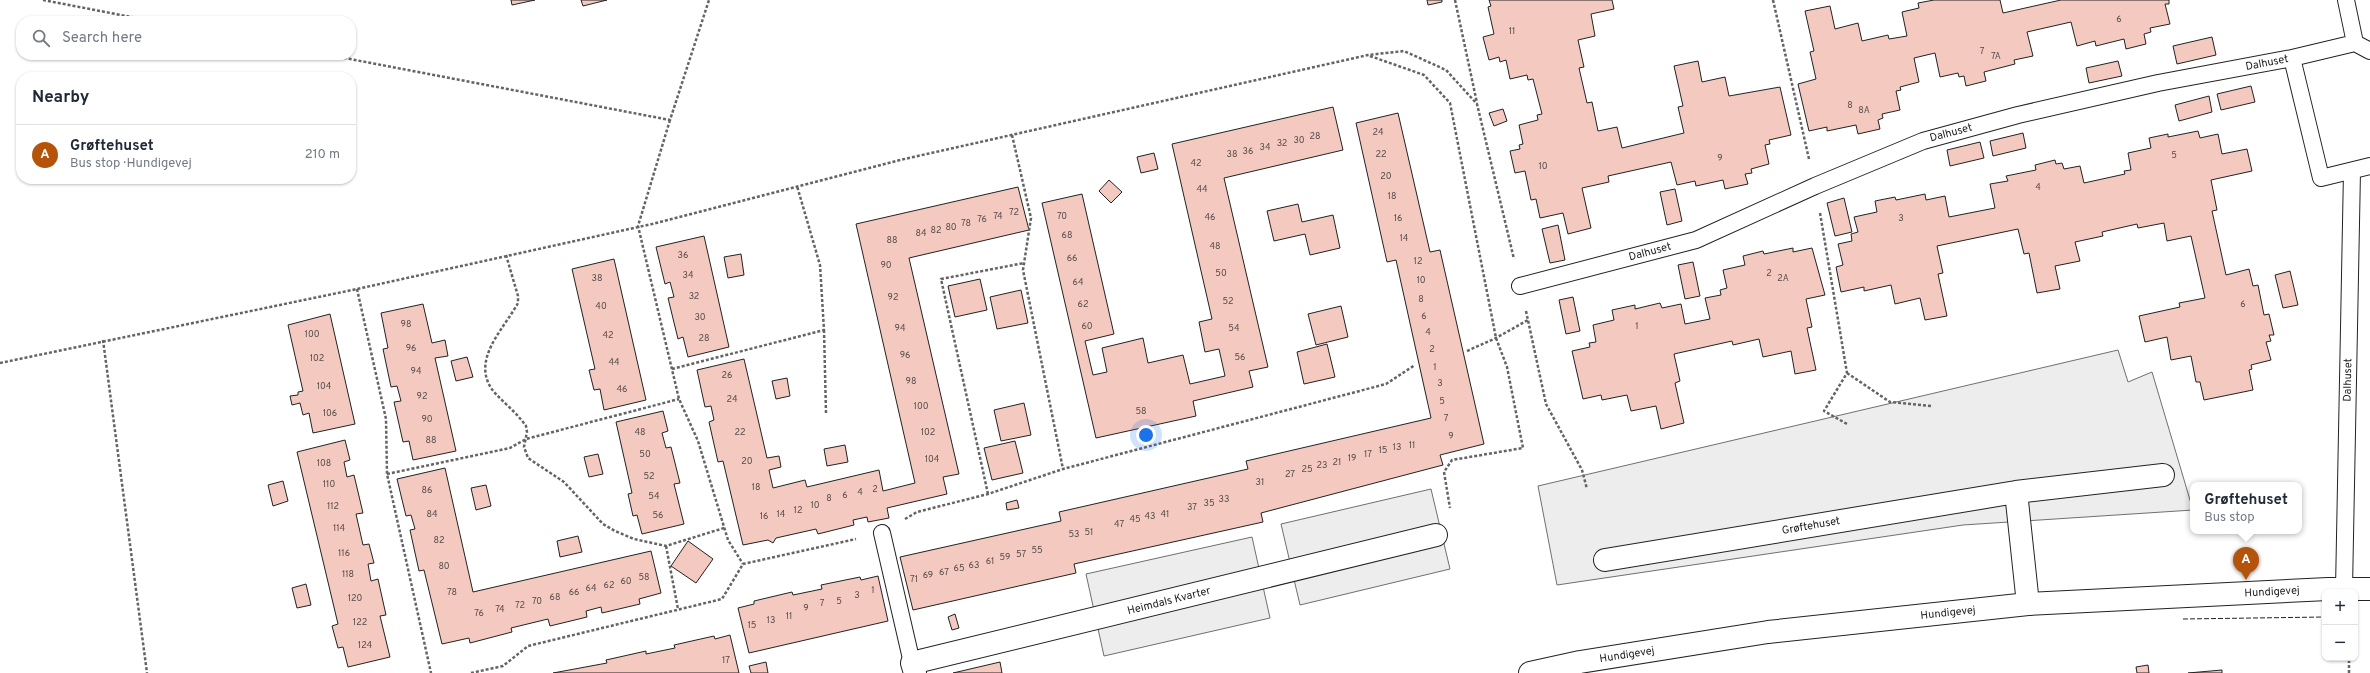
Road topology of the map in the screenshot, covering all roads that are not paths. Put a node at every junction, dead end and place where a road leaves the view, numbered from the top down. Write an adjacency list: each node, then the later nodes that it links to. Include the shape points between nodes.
1 (2346, 0): 2 (lane)
2 (2355, 43): 3 (lane); 4 (lane, Dalhuset)
3 (2370, 51)
4 (2292, 58): 6 (lane, via 2322,178); 7 (lane, Dalhuset, via 2158,83 2018,115 1923,141 1696,240)
5 (2370, 166): 6 (lane)
6 (2352, 171): 13 (lane, Dalhuset)
7 (1520, 286)
8 (2163, 475): 9 (street, Grøftehuset)
9 (2016, 492): 12 (street, Grøftehuset); 17 (street)
10 (882, 533): 18 (lane)
11 (1436, 535): 18 (street, Heimdals Kvarter)
12 (1605, 560)
13 (2344, 589)
14 (2358, 589): 15 (street, Hundigevej)
15 (2370, 589)
16 (2322, 590): 17 (street, Hundigevej)
17 (2028, 604): 19 (street, Hundigevej, via 1768,632 1580,662)
18 (914, 668)
19 (1530, 673)

